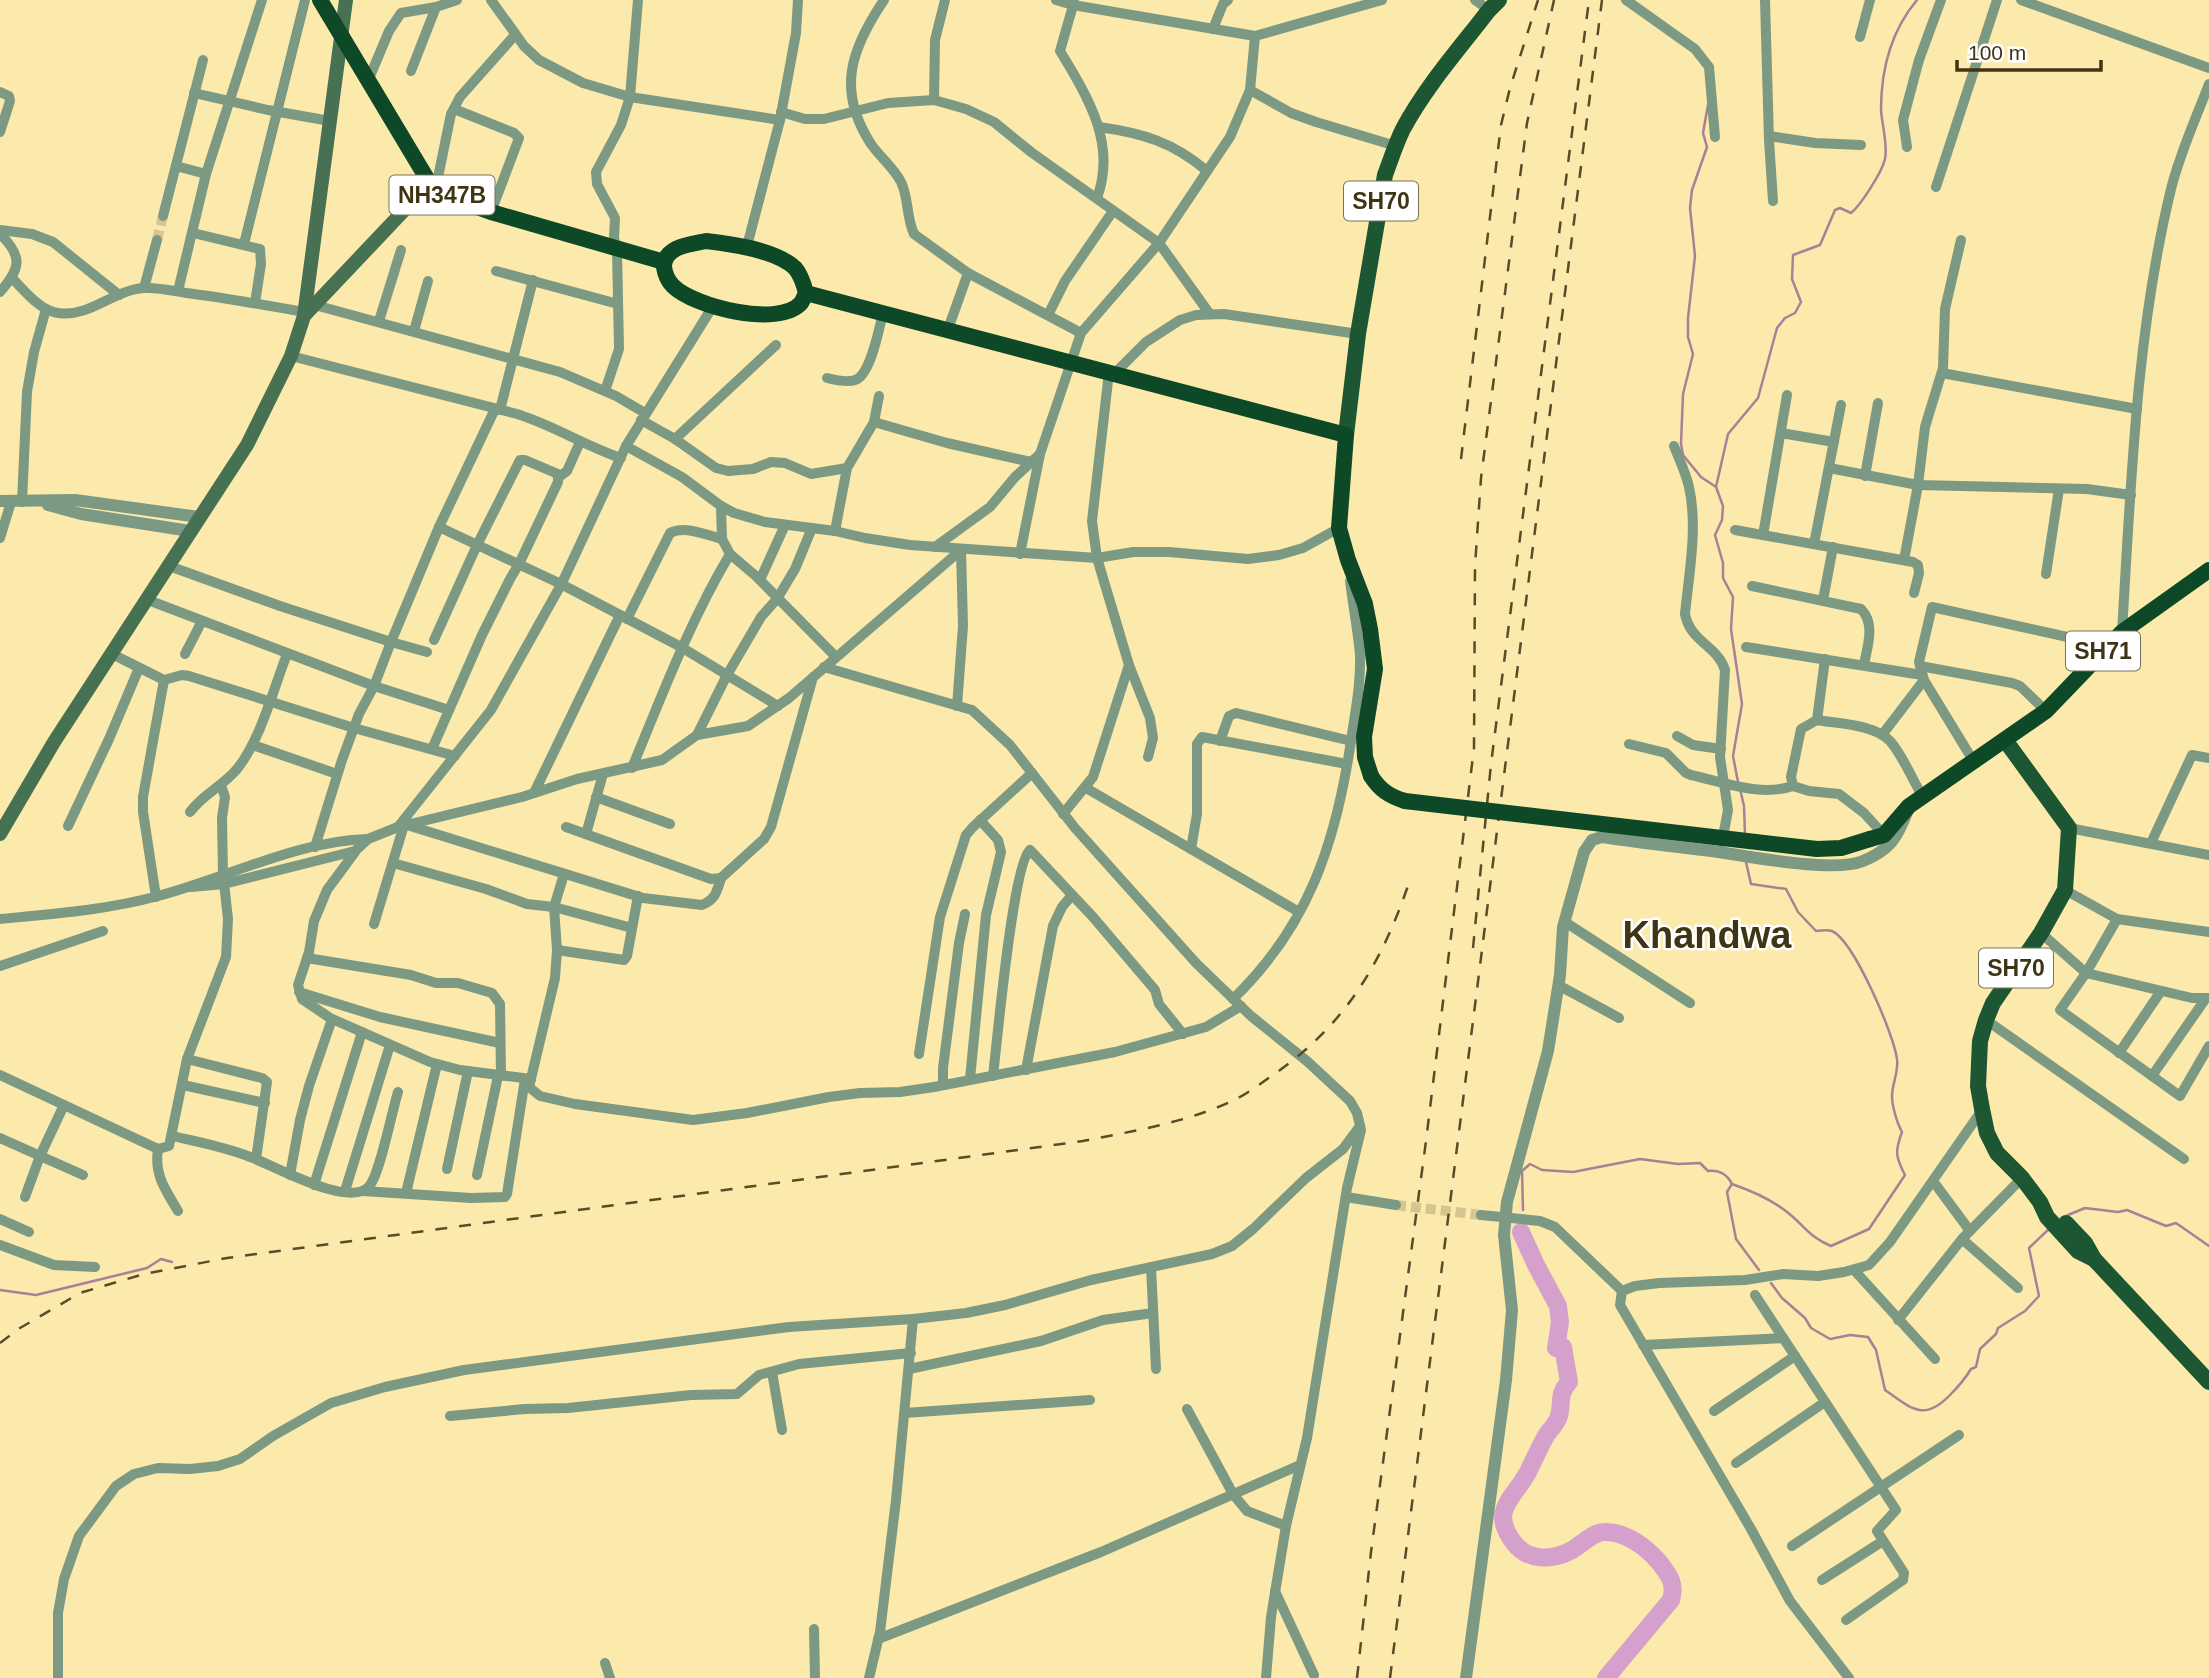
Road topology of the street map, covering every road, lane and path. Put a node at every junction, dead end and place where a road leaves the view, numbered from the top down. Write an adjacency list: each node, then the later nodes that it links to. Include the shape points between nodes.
1 (262, 0): 38 (street)
2 (305, 0): 42 (street)
3 (320, 0): 28 (highway, NH347B)
4 (346, 0): 28 (main road)
5 (457, 0): 23 (street)
6 (491, 0): 25 (street)
7 (638, 0): 37 (street)
8 (798, 0): 43 (street)
9 (884, 0): 41 (street, via 856,48 851,81)
10 (945, 0): 39 (street, via 935,40)
11 (1056, 0): 21 (street)
12 (1228, 0): 24 (street)
13 (1382, 0): 26 (street)
14 (1475, 0): 22 (street)
15 (1626, 0): 48 (street, via 1695,49 1709,67)
16 (1765, 0): 47 (street)
17 (1870, 0): 27 (street)
18 (1941, 0): 51 (street, via 1903,120)
19 (1997, 0): 55 (street)
20 (2021, 0): 30 (street)
21 (1074, 3): 24 (street); 45 (street, via 1060,51)
22 (1494, 5): 50 (main road, SH70, via 1423,98)
23 (436, 7): 31 (street); 32 (street, via 398,16)
24 (1213, 29): 26 (street)
25 (515, 35): 37 (street, via 539,60 557,70); 40 (street)
26 (1255, 36): 34 (street)
27 (1860, 37)
28 (341, 38): 32 (highway, NH347B); 44 (main road)
29 (203, 60): 36 (street)
30 (2209, 68)
31 (411, 71)
32 (368, 81): 56 (highway, NH347B)
33 (2209, 84): 108 (street, via 2172,186)
34 (1250, 90): 50 (street, via 1291,113); 53 (street, via 1230,136)
35 (0, 92): 46 (street, via 10,101)
36 (194, 93): 38 (street); 52 (street)
37 (630, 97): 43 (street); 70 (street, via 596,172 597,184 615,218)
38 (229, 100): 42 (street); 54 (street)
39 (934, 100): 41 (street); 57 (street, via 994,122)
40 (454, 109): 56 (street); 60 (street, via 519,138)
41 (855, 110): 43 (street, via 824,119); 73 (street, via 870,142 901,182 914,234)
42 (275, 112): 44 (street); 67 (street)
43 (780, 116): 68 (street)
44 (330, 121): 86 (main road)
45 (1099, 127): 53 (street, via 1152,137); 57 (street, via 1104,168)
46 (0, 132)
47 (1769, 136): 49 (street); 58 (street)
48 (1715, 137)
49 (1861, 145)
50 (1396, 146): 94 (main road, SH70, via 1385,175)
51 (1907, 147)
52 (176, 166): 54 (street); 61 (street)
53 (1207, 171): 66 (street)
54 (206, 174): 63 (street)
55 (1936, 187)
56 (432, 188): 60 (highway, NH347B); 86 (main road)
57 (1097, 198): 59 (street)
58 (1773, 201)
59 (1113, 211): 66 (street); 89 (street)
60 (491, 212): 70 (highway, NH347B)
61 (163, 216)
62 (0, 232): 74 (street, via 18,261); 81 (street, via 32,234 52,242)
63 (193, 233): 67 (street); 78 (street)
64 (157, 240): 77 (street)
65 (1961, 240): 100 (street, via 1945,309)
66 (1158, 243): 88 (street); 93 (street)
67 (244, 244): 82 (street, via 260,249 262,255)
68 (747, 246): 71 (highway, via 706,241 687,244 673,249); 80 (highway, via 794,268)
69 (401, 250): 90 (street)
70 (617, 250): 71 (highway, NH347B); 83 (street)
71 (664, 262): 84 (highway, via 667,279 674,287)
72 (496, 271): 75 (street)
73 (968, 274): 89 (street); 91 (street)
74 (12, 278): 79 (street); 85 (street)
75 (533, 280): 83 (street); 97 (street)
76 (428, 281): 92 (street)
77 (144, 288): 78 (street); 81 (street)
78 (178, 291): 82 (street)
79 (0, 292)
80 (806, 293): 84 (highway, via 800,304 776,313 733,312); 87 (highway)
81 (119, 295): 85 (street, via 73,315)
82 (255, 303): 86 (street)
83 (618, 304): 102 (street, via 619,349)
84 (713, 306): 109 (street)
85 (46, 309): 128 (street, via 34,352)
86 (308, 311): 90 (street); 96 (main road)
87 (883, 313): 91 (highway); 101 (street, via 861,376 845,381)
88 (1209, 313): 94 (street); 99 (street, via 1163,330)
89 (1048, 314): 93 (street)
90 (379, 321): 92 (street)
91 (948, 329): 98 (highway)
92 (414, 331): 97 (street)
93 (1081, 333): 98 (street)
94 (1358, 334): 112 (main road, SH70)
95 (776, 345): 113 (street)
96 (291, 356): 107 (street); 131 (main road, via 247,445)
97 (514, 359): 102 (street); 107 (street)
98 (1070, 363): 99 (highway); 118 (street)
99 (1111, 373): 112 (highway); 149 (street, via 1092,521)
100 (1942, 373): 108 (street); 125 (street, via 1925,427)
101 (827, 378)
102 (605, 391): 109 (street)
103 (1787, 395): 111 (street)
104 (879, 396): 110 (street)
105 (1878, 403): 123 (street)
106 (1841, 405): 115 (street)
107 (497, 409): 114 (street, via 537,421); 133 (street)
108 (2137, 410): 127 (street)
109 (643, 417): 113 (street); 116 (street)
110 (874, 422): 120 (street); 121 (street)
111 (1781, 433): 115 (street); 139 (street)
112 (1346, 435): 135 (highway, SH70)
113 (675, 439): 121 (street, via 701,459 728,471 771,462 811,474)
114 (580, 442): 119 (street); 124 (street, via 567,471)
115 (1834, 442): 122 (street)
116 (626, 446): 119 (street); 130 (street, via 682,477)
117 (1674, 446): 202 (street, via 1690,496 1687,624 1725,670)
118 (1040, 454): 120 (street); 148 (street)
119 (621, 458): 157 (street)
120 (1031, 462): 144 (street, via 990,507)
121 (848, 468): 138 (street)
122 (1829, 468): 123 (street); 142 (street)
123 (1865, 476): 125 (street)
124 (559, 477): 143 (street, via 520,460); 152 (street)
125 (1918, 485): 126 (street); 151 (street)
126 (2059, 489): 127 (street); 155 (street)
127 (2131, 495): 165 (street)
128 (11, 501): 129 (street); 140 (street)
129 (38, 502): 131 (street, via 75,500); 137 (street, via 81,514)
130 (721, 506): 132 (street); 141 (street)
131 (199, 517): 137 (main road)
132 (785, 525): 134 (street); 156 (street)
133 (439, 527): 143 (street); 167 (street)
134 (811, 528): 138 (street); 160 (street)
135 (1339, 528): 149 (street, via 1303,548 1248,559 1169,552); 150 (highway, SH70)
136 (1735, 530): 139 (street)
137 (190, 531): 153 (main road)
138 (835, 531): 144 (street)
139 (1763, 535): 142 (street)
140 (0, 538)
141 (722, 539): 147 (street); 163 (street, via 686,530 670,533)
142 (1814, 544): 145 (street)
143 (477, 545): 152 (street); 166 (street)
144 (935, 547): 146 (street)
145 (1832, 547): 151 (street); 162 (street)
146 (961, 550): 148 (street); 175 (street); 188 (street, via 963,626)
147 (730, 554): 156 (street); 169 (street)
148 (1020, 554): 149 (street)
149 (1097, 558): 177 (street)
150 (1348, 560): 198 (street, via 1360,656); 229 (highway, SH70, bridge, via 1365,604 1375,669 1365,757 1371,776 1387,794 1405,801 1817,849 1841,848)
151 (1904, 560): 159 (street, via 1918,565)
152 (519, 564): 157 (street); 189 (street)
153 (169, 566): 161 (main road); 167 (street)
154 (2209, 570): 165 (highway, SH71)
155 (2046, 574)
156 (760, 580): 160 (street)
157 (561, 584): 163 (street); 203 (street, via 491,710)
158 (1752, 586): 162 (street)
159 (1914, 593)
160 (777, 599): 175 (street); 182 (street)
161 (148, 600): 164 (street); 173 (main road)
162 (1823, 600): 178 (street, via 1861,609 1868,617)
163 (624, 617): 169 (street); 216 (street)
164 (202, 621): 172 (street); 174 (street)
165 (2122, 632): 168 (highway, SH71)
166 (434, 640)
167 (391, 642): 171 (street); 185 (street)
168 (2108, 646): 181 (street, via 1932,607 1919,662); 190 (highway, SH71)
169 (681, 647): 182 (street); 208 (street)
170 (1746, 647): 176 (street)
171 (427, 652)
172 (185, 653)
173 (112, 654): 180 (street); 227 (main road)
174 (287, 654): 185 (street); 186 (street)
175 (836, 657): 179 (street)
176 (1825, 659): 178 (street); 191 (street)
177 (1129, 665): 204 (street, via 1153,728); 215 (street, via 1100,760)
178 (1864, 666): 181 (street)
179 (824, 667): 183 (street); 188 (street)
180 (139, 668): 184 (street); 223 (street)
181 (1922, 674): 190 (street, via 2012,683); 193 (street); 206 (street)
182 (727, 675): 187 (street); 194 (street)
183 (814, 676): 187 (street); 239 (street, via 771,827 764,839)
184 (164, 680): 186 (street, via 182,674); 243 (street, via 143,797)
185 (374, 687): 189 (street); 192 (street)
186 (269, 701): 192 (street); 200 (street)
187 (778, 706): 194 (street, via 748,726)
188 (957, 706): 209 (street, via 972,710 988,723)
189 (449, 710): 201 (street)
190 (2046, 711): 196 (highway, SH71)
191 (1817, 720): 193 (street); 214 (street, via 1801,729)
192 (354, 728): 201 (street); 210 (street)
193 (1882, 735): 218 (street, via 1891,742)
194 (697, 736): 208 (street, via 662,760)
195 (1677, 736): 202 (street, via 1693,745)
196 (2005, 740): 206 (highway); 226 (main road)
197 (1220, 741): 198 (street, via 1229,716 1236,713); 207 (street); 233 (street, via 1202,737 1197,744 1197,814)
198 (1351, 741): 207 (street)
199 (1629, 744): 212 (street, via 1666,753 1691,775)
200 (253, 745): 210 (street); 213 (street)
201 (432, 749): 203 (street)
202 (1721, 749): 212 (street)
203 (455, 756): 224 (street)
204 (1148, 757)
205 (2209, 758): 231 (street, via 2192,755)
206 (1974, 762): 218 (highway)
207 (1348, 764): 246 (street, via 1331,840)
208 (632, 768): 211 (street)
209 (1032, 773): 220 (street); 221 (street)
210 (337, 774): 232 (street)
211 (603, 774): 216 (street); 217 (street)
212 (1724, 782): 214 (street, via 1779,791); 235 (street, via 1728,810)
213 (221, 785): 219 (street); 240 (street, via 225,797)
214 (1793, 786): 229 (street, via 1839,794 1864,813)
215 (1086, 788): 220 (street); 233 (street)
216 (534, 793): 224 (street)
217 (596, 797): 222 (street); 228 (street)
218 (1916, 802): 229 (highway); 235 (street, via 1893,842 1860,862 1790,862)
219 (190, 812)
220 (1063, 814): 264 (street, via 1196,963)
221 (980, 820): 275 (street, via 966,835 940,917); 285 (street, via 998,840 1001,852 986,915)
222 (670, 824)
223 (68, 826)
224 (403, 826): 230 (street); 237 (street); 238 (street)
225 (566, 827): 228 (street)
226 (2069, 828): 231 (street); 241 (main road, SH70)
227 (0, 834)
228 (586, 834): 239 (street, via 711,879)
229 (1877, 837)
230 (369, 839): 232 (street); 234 (street)
231 (2151, 843): 236 (street)
232 (315, 848): 240 (street)
233 (1191, 849): 246 (street)
234 (355, 852): 240 (street); 257 (street, via 327,890 314,921)
235 (1720, 853): 250 (street, via 1602,837 1592,840 1584,852)
236 (2209, 855)
237 (393, 863): 245 (street, via 527,904); 251 (street)
238 (564, 874): 244 (street); 245 (street)
239 (721, 877): 244 (street, via 716,895 702,905)
240 (223, 879): 243 (street); 276 (street, via 226,957)
241 (2065, 890): 249 (street); 255 (main road, SH70)
242 (1072, 895): 270 (street, via 1155,990 1159,1004); 278 (street, via 1053,926); 282 (street, via 1033,852 1026,852 1016,889)
243 (156, 897): 248 (street)
244 (638, 897): 252 (street)
245 (554, 907): 252 (street); 256 (street)
246 (1299, 912): 264 (street, via 1282,944)
247 (965, 914): 286 (street)
248 (0, 919)
249 (2117, 919): 254 (street); 259 (street)
250 (1565, 922): 260 (street); 265 (street)
251 (374, 924)
252 (632, 928): 256 (street, via 624,960)
253 (103, 931): 258 (street)
254 (2209, 932)
255 (2041, 933): 259 (street); 268 (main road, SH70)
256 (557, 950): 284 (street, via 555,978)
257 (307, 958): 262 (street); 271 (street, via 436,983 458,983 492,993 500,1004)
258 (0, 965)
259 (2086, 973): 261 (street); 274 (street, via 2060,1010)
260 (1558, 985): 266 (street); 314 (street, via 1548,1051)
261 (2161, 991): 263 (street); 274 (street)
262 (299, 992): 267 (street); 271 (street, via 380,1017)
263 (2207, 998): 283 (street)
264 (1237, 1002): 270 (street, via 1206,1027); 292 (street, via 1350,1101)
265 (1690, 1003)
266 (1619, 1018)
267 (332, 1019): 269 (street); 301 (street, via 309,1086)
268 (1986, 1020): 291 (main road, SH70, via 1980,1041); 298 (street)
269 (362, 1032): 272 (street); 305 (street)
270 (1183, 1034): 278 (street)
271 (500, 1043): 281 (street)
272 (390, 1045): 277 (street); 306 (street)
273 (2209, 1046): 283 (street, via 2180,1096)
274 (2119, 1053): 283 (street)
275 (919, 1054)
276 (187, 1059): 287 (street); 289 (street, via 262,1078 267,1082)
277 (437, 1064): 279 (street); 308 (street)
278 (1026, 1070): 282 (street)
279 (468, 1071): 281 (street); 299 (street)
280 (0, 1075): 290 (street)
281 (499, 1076): 284 (street); 302 (street)
282 (993, 1076): 285 (street)
283 (2152, 1076)
284 (528, 1079): 286 (street, via 529,1087 540,1096 693,1120); 308 (street, via 505,1197)
285 (970, 1079): 286 (street)
286 (943, 1084)
287 (183, 1085): 289 (street); 293 (street)
288 (398, 1092): 307 (street, via 376,1172)
289 (265, 1102): 297 (street)
290 (64, 1105): 295 (street); 296 (street)
291 (1982, 1109): 303 (main road, SH70, via 1997,1153); 304 (street)
292 (1360, 1126): 310 (street); 320 (street, via 1343,1149 1232,1245)
293 (172, 1136): 295 (street, via 169,1146); 297 (street)
294 (0, 1138): 296 (street)
295 (158, 1149): 312 (street, via 155,1164)
296 (40, 1156): 300 (street); 309 (street)
297 (256, 1159): 301 (street)
298 (2184, 1159)
299 (446, 1169)
300 (83, 1175)
301 (290, 1175): 305 (street)
302 (477, 1175)
303 (2022, 1178): 317 (street); 336 (main road, SH70)
304 (1933, 1181): 317 (street); 321 (street, via 1890,1242 1869,1265)
305 (314, 1185): 306 (street)
306 (345, 1191): 307 (street)
307 (362, 1191): 308 (street)
308 (406, 1193)
309 (25, 1197)
310 (1346, 1197): 311 (street); 346 (street)
311 (1396, 1205)
312 (178, 1211)
313 (1481, 1215): 314 (street)
314 (1505, 1217): 323 (street, via 1555,1227); 364 (street, via 1512,1310)
315 (0, 1219): 316 (street)
316 (29, 1232)
317 (1966, 1235): 322 (street); 327 (street)
318 (0, 1245): 319 (street, via 54,1265)
319 (95, 1267)
320 (1151, 1267): 325 (street); 326 (street, via 1005,1305)
321 (1854, 1270): 323 (street, via 1818,1276 1783,1274 1659,1283); 327 (street)
322 (2018, 1288)
323 (1622, 1291): 329 (street, via 1620,1305)
324 (1755, 1295): 328 (street)
325 (1153, 1312): 333 (street); 334 (street, via 1103,1320 1041,1341)
326 (913, 1319): 330 (street); 359 (street, via 789,1327 464,1370 331,1403 240,1459 218,1466 158,1468 134,1474 116,1486 79,1536 58,1613)
327 (1898, 1320): 332 (street)
328 (1783, 1338): 329 (street); 331 (street)
329 (1643, 1345): 365 (street, via 1790,1601)
330 (911, 1353): 334 (street); 335 (street, via 799,1364)
331 (1795, 1356): 338 (street); 340 (street)
332 (1935, 1359)
333 (1156, 1369)
334 (909, 1370): 341 (street)
335 (772, 1372): 342 (street, via 759,1375 737,1394); 343 (street)
336 (2209, 1382)
337 (1090, 1400): 341 (street)
338 (1825, 1402): 345 (street); 347 (street)
339 (1187, 1409): 348 (street)
340 (1714, 1411)
341 (905, 1413): 356 (street)
342 (450, 1416)
343 (782, 1430)
344 (1959, 1435): 347 (street)
345 (1736, 1463)
346 (1300, 1465): 348 (street); 349 (street)
347 (1882, 1488): 350 (street, via 1896,1510 1878,1529); 351 (street)
348 (1233, 1494): 349 (street, via 1247,1511); 356 (street, via 1101,1552)
349 (1286, 1526): 353 (street)
350 (1883, 1541): 352 (street); 354 (street, via 1904,1573 1903,1580)
351 (1792, 1546)
352 (1822, 1580)
353 (1275, 1590): 358 (street); 363 (street)
354 (1846, 1620)
355 (814, 1629): 361 (street)
356 (878, 1639): 362 (street)
357 (605, 1663): 360 (street)
358 (1314, 1675)
359 (58, 1678)
360 (610, 1678)
361 (815, 1678)
362 (869, 1678)
363 (1266, 1678)
364 (1466, 1678)
365 (1849, 1678)

